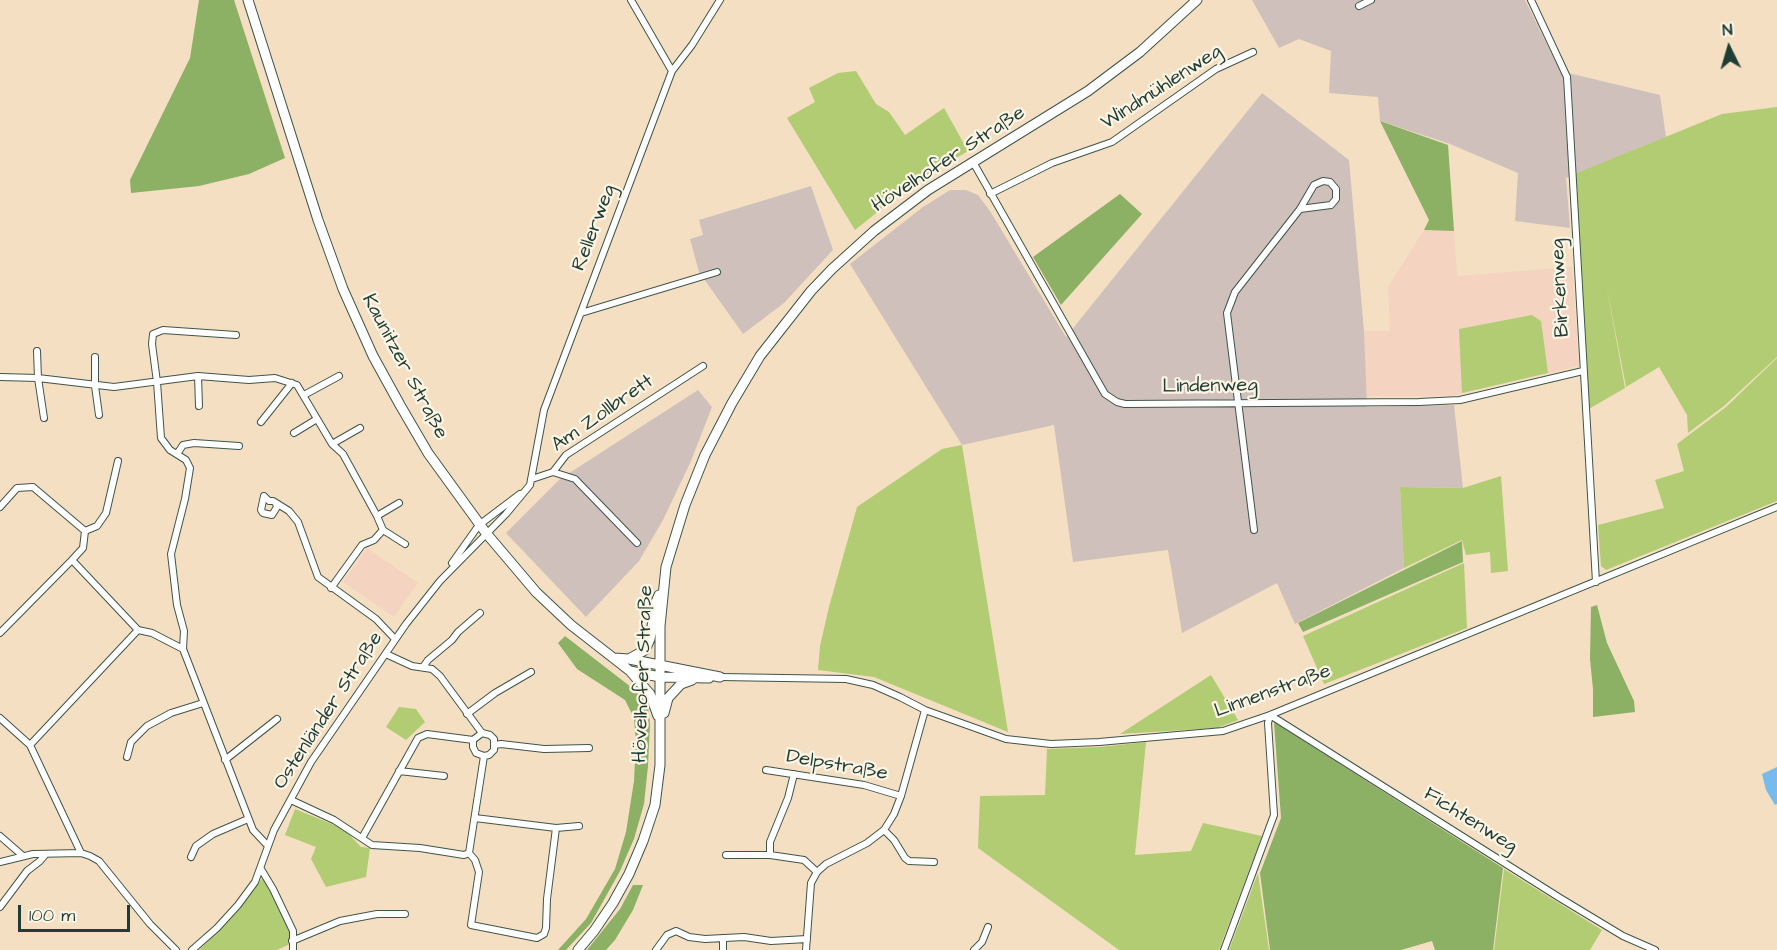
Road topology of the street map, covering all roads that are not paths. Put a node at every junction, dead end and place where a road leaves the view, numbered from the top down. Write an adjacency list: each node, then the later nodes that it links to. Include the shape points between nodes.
1 (248, 0): 48 (main road, Kaunitzer Straße, via 344,289 400,405 428,453)
2 (631, 0): 9 (street)
3 (720, 0): 9 (street, Rellerweg)
4 (1197, 0): 10 (main road, Hövelhofer Straße, via 1097,85)
5 (1371, 0): 7 (street)
6 (1531, 0): 19 (street, Birkenweg, via 1567,76)
7 (1359, 6)
8 (1253, 52): 11 (street, Windmühlenweg, via 1216,69 1112,142 1052,162)
9 (672, 71): 14 (street, Rellerweg)
10 (973, 162): 11 (street, Lindenweg); 58 (main road, Hövelhofer Straße, via 911,202 832,269 760,356 705,455 672,544)
11 (990, 194): 28 (street, Lindenweg, via 1105,394 1125,405)
12 (1300, 209): 12 (street, via 1314,185 1330,182 1336,189 1331,205); 28 (street, via 1230,302 1227,313)
13 (717, 272): 14 (street)
14 (580, 313): 41 (street, Rellerweg, via 544,410)
15 (236, 335): 24 (street, via 162,330 153,334)
16 (38, 351): 23 (street)
17 (95, 357): 26 (street)
18 (703, 366): 40 (street, Am Zollbrett, via 566,455)
19 (1582, 371): 28 (street, Lindenweg, via 1460,400); 57 (street, Birkenweg)
20 (198, 376): 24 (street); 25 (street, via 275,378); 29 (street)
21 (339, 376): 27 (street)
22 (0, 377): 23 (street)
23 (38, 378): 26 (street); 31 (street)
24 (157, 382): 26 (street); 38 (street, via 161,438)
25 (292, 383): 27 (street); 33 (street)
26 (95, 386): 30 (street)
27 (304, 395): 32 (street)
28 (1238, 402): 50 (street)
29 (199, 406)
30 (99, 415)
31 (44, 418)
32 (317, 419): 35 (street); 36 (street)
33 (261, 422)
34 (360, 428): 36 (street)
35 (294, 433)
36 (332, 444): 47 (street, via 343,454)
37 (239, 446): 38 (street, via 194,443 183,445)
38 (177, 454): 64 (street, via 190,468 171,554 184,632)
39 (118, 461): 51 (street, via 106,513 97,526)
40 (553, 472): 41 (street, Am Zollbrett); 53 (street, via 575,479)
41 (532, 479): 42 (street)
42 (526, 490): 48 (street); 52 (street)
43 (276, 503): 59 (street, via 298,522 318,577)
44 (399, 504): 47 (street)
45 (0, 507): 51 (street, via 17,489 33,487)
46 (1777, 507): 57 (street, Linnenstraße)
47 (377, 516): 49 (street)
48 (479, 525): 52 (main road, Kaunitzer Straße); 56 (street, Ostenländer Straße)
49 (383, 530): 54 (street); 59 (street, via 362,545)
50 (1254, 530)
51 (85, 531): 55 (street, via 83,548)
52 (486, 533): 56 (street, Ostenländer Straße); 66 (main road, Kaunitzer Straße, via 536,592)
53 (638, 543)
54 (405, 544)
55 (72, 560): 61 (street); 62 (street)
56 (440, 581): 63 (street, Ostenländer Straße)
57 (1596, 582): 78 (street, Linnenstraße)
58 (663, 587): 67 (main road, via 645,650); 68 (main road, Hövelhofer Straße)
59 (331, 588): 63 (street, via 376,619)
60 (480, 613): 69 (street)
61 (138, 630): 64 (street); 84 (street)
62 (0, 633)
63 (396, 639): 65 (street, Ostenländer Straße)
64 (183, 649): 75 (street)
65 (386, 654): 69 (street); 95 (street, Ostenländer Straße, via 311,762)
66 (613, 658): 67 (main road); 70 (main road, Kaunitzer Straße)
67 (629, 659): 68 (main road)
68 (659, 666): 72 (main road, Hövelhofer Straße); 73 (main road)
69 (423, 667): 77 (street, via 440,676)
70 (630, 671): 72 (main road); 81 (main road, via 650,694)
71 (531, 672): 77 (street)
72 (660, 677): 74 (main road); 81 (main road, Hövelhofer Straße)
73 (720, 677): 74 (main road); 76 (street, Linnenstraße, via 846,679 873,686)
74 (695, 679): 81 (main road, via 681,684 668,698)
75 (203, 703): 88 (street, via 147,726 131,742); 89 (street)
76 (925, 710): 78 (street, Linnenstraße, via 1006,739 1052,744 1222,731); 94 (street)
77 (467, 714): 82 (street)
78 (1270, 715): 129 (street, via 1274,815); 130 (street, Fichtenweg, via 1560,898 1623,936)
79 (0, 718): 84 (street)
80 (277, 719): 89 (street)
81 (661, 724): 124 (main road, Hövelhofer Straße, via 655,805 643,841 613,903)
82 (482, 734): 83 (street); 85 (street, via 490,735)
83 (473, 740): 87 (street, via 476,753); 91 (street, via 422,735)
84 (30, 745): 104 (street)
85 (495, 745): 86 (street); 87 (street)
86 (589, 748)
87 (484, 756): 96 (street)
88 (127, 757)
89 (225, 760): 97 (street)
90 (766, 770): 92 (street, Delpstraße)
91 (399, 771): 93 (street); 102 (street)
92 (794, 774): 94 (street, Delpstraße, via 864,784); 108 (street, via 770,842)
93 (444, 776)
94 (901, 796): 100 (street)
95 (291, 800): 102 (street); 103 (street, Ostenländer Straße)
96 (475, 818): 99 (street); 105 (street)
97 (248, 819): 103 (street); 110 (street, via 213,834 196,846)
98 (579, 826): 99 (street)
99 (556, 828): 105 (street, via 546,928 537,938 471,925 479,872)
100 (884, 830): 112 (street, via 909,861); 114 (street)
101 (0, 836): 109 (street)
102 (362, 838): 105 (street, via 372,845)
103 (268, 846): 113 (street, Ostenländer Straße)
104 (81, 853): 106 (street); 121 (street, via 99,861)
105 (469, 854)
106 (45, 855): 109 (street); 115 (street, via 27,871)
107 (726, 855): 108 (street)
108 (770, 855): 114 (street, via 804,860)
109 (23, 856): 111 (street)
110 (191, 856)
111 (0, 862)
112 (934, 862)
113 (261, 869): 120 (street, via 293,931); 122 (street, Ostenländer Straße, via 238,905)
114 (817, 872): 119 (street, via 811,884)
115 (0, 907)
116 (405, 914): 120 (street, via 340,921)
117 (988, 927): 128 (street)
118 (723, 938): 119 (street); 125 (street, via 689,937 676,931 667,935); 126 (street)
119 (807, 939): 127 (street)
120 (292, 941): 123 (street)
121 (176, 950)
122 (192, 950)
123 (293, 950)
124 (578, 950)
125 (656, 950)
126 (723, 950)
127 (806, 950)
128 (974, 950)
129 (1224, 950)
130 (1655, 950)

